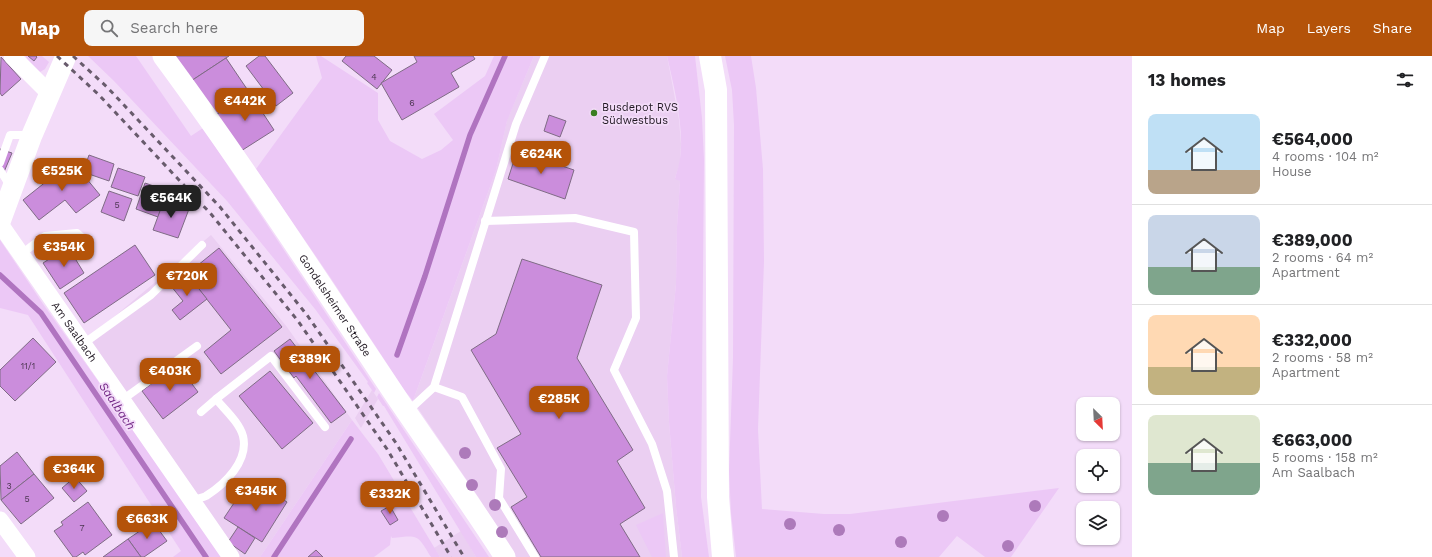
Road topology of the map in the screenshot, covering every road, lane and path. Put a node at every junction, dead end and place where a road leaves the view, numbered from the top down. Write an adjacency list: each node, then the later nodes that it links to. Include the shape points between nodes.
1 (12, 56): 6 (street)
2 (66, 56): 6 (street)
3 (163, 56): 22 (street, Gondelsheimer Straße, via 266,201)
4 (545, 56): 11 (lane, via 516,124)
5 (710, 56): 31 (main road, via 716,90 718,497)
6 (49, 93): 7 (street)
7 (32, 135): 8 (lane, via 10,135); 10 (street)
8 (0, 163)
9 (0, 170): 10 (lane)
10 (12, 189): 12 (street)
11 (485, 221): 18 (lane); 30 (lane, via 575,218 634,232 636,318 614,370 657,457 667,491)
12 (0, 223): 15 (street, Am Saalbach)
13 (90, 245): 15 (lane, via 77,233 45,236)
14 (202, 245): 16 (lane, via 151,295)
15 (20, 254): 16 (street, Am Saalbach)
16 (83, 344): 20 (street, Am Saalbach)
17 (197, 346): 20 (lane)
18 (434, 387): 22 (lane); 29 (lane, via 462,397 501,469 499,498)
19 (216, 399): 21 (lane); 23 (lane, via 271,356); 24 (lane, via 237,423 243,436 242,458 234,471 205,497)
20 (122, 400): 24 (street, Am Saalbach)
21 (201, 412)
22 (406, 412): 28 (street, Gondelsheimer Straße)
23 (325, 427)
24 (191, 500): 27 (street, Am Saalbach)
25 (0, 520): 26 (street)
26 (27, 557)
27 (231, 557)
28 (505, 557)
29 (534, 557)
30 (674, 557)
31 (723, 557)

